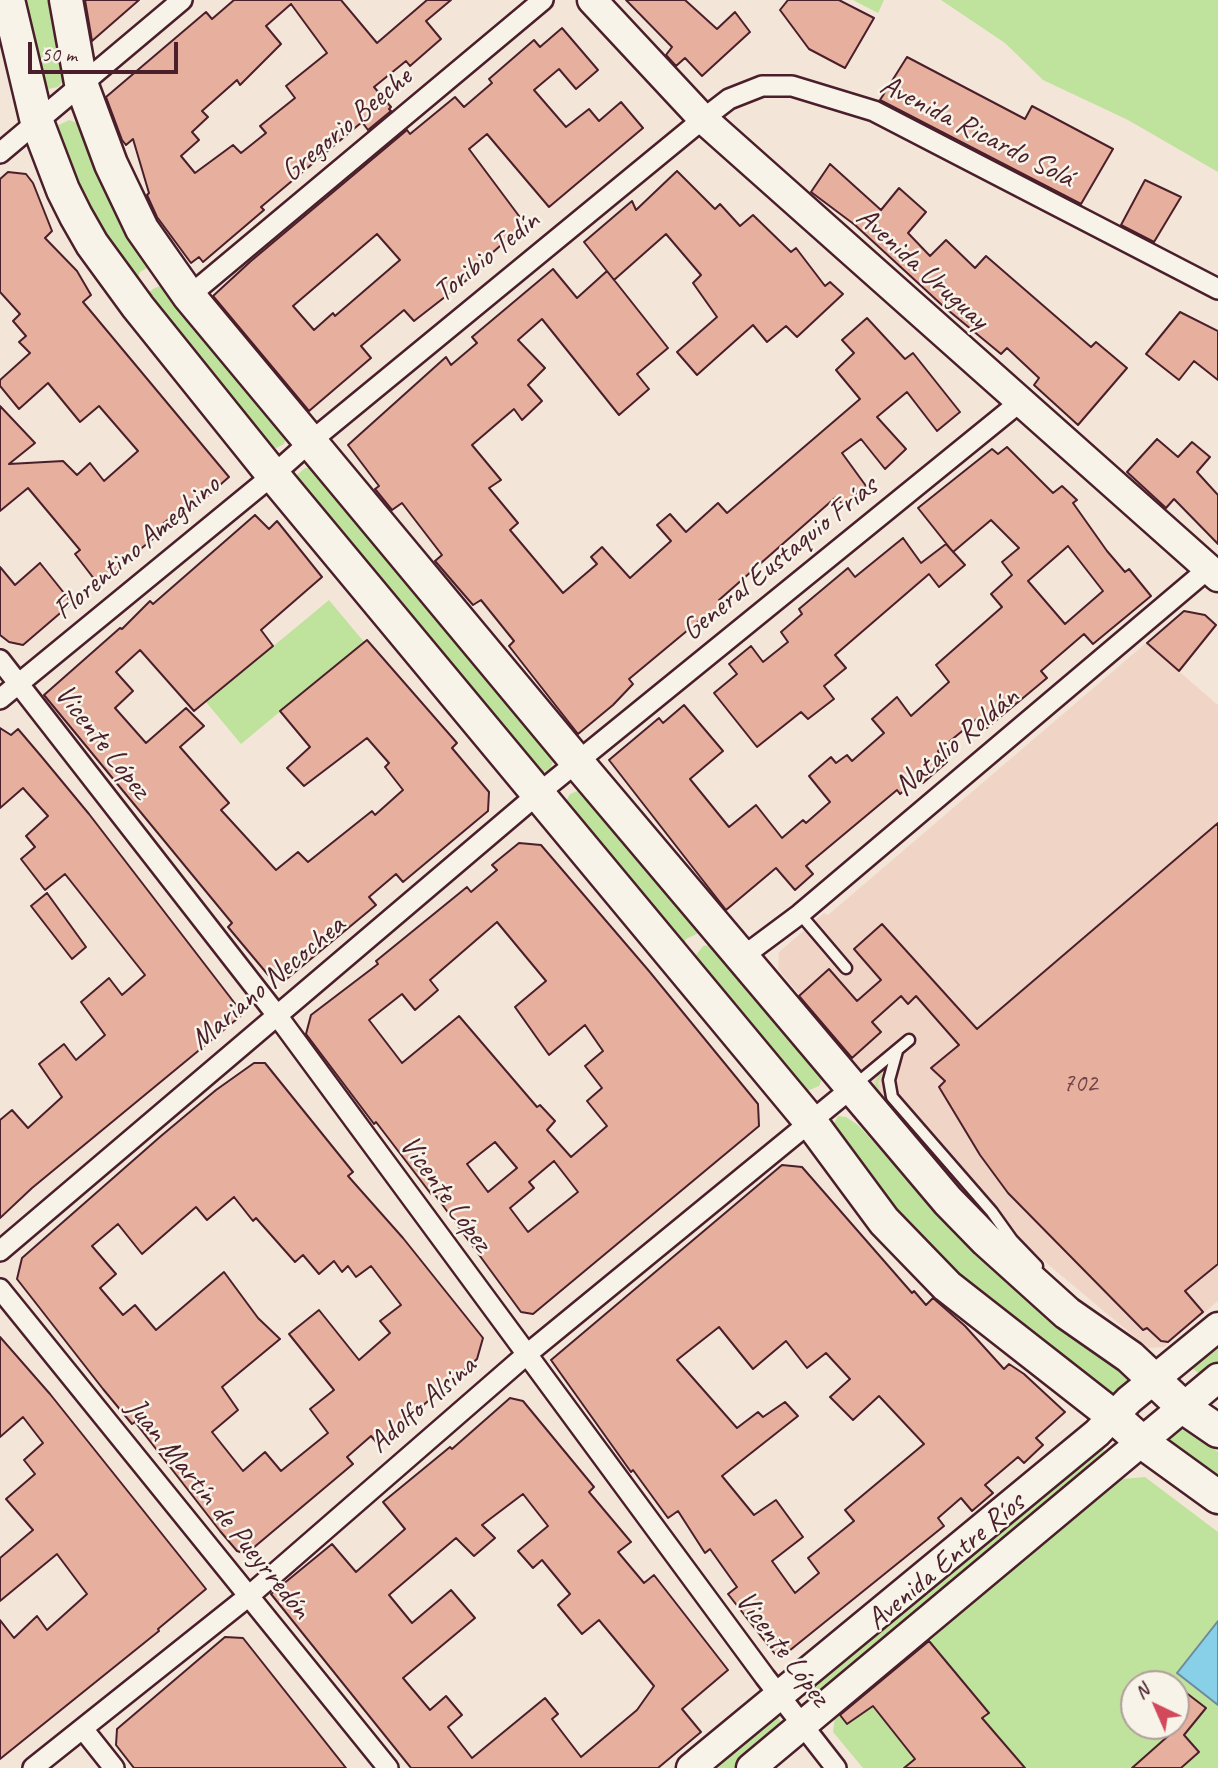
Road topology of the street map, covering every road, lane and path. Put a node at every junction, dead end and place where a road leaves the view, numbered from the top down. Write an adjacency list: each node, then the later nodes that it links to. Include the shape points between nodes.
1 (8, 0): 8 (main road)
2 (66, 0): 6 (main road)
3 (182, 0): 6 (street)
4 (543, 0): 10 (street, Gregorio Beeche)
5 (592, 0): 7 (main road, Avenida Uruguay)
6 (81, 83): 8 (street); 10 (main road, via 124,194)
7 (703, 119): 11 (street, Avenida Ricardo Solá, via 729,99 762,86 792,86 842,99 874,110); 13 (main road, Avenida Uruguay); 14 (street, Toribio Tedín)
8 (37, 122): 9 (street); 12 (main road, via 76,216)
9 (0, 153)
10 (182, 287): 12 (main road, via 153,276 143,281); 14 (main road)
11 (1218, 289)
12 (138, 307): 15 (main road)
13 (1020, 402): 16 (main road, Avenida Uruguay); 20 (street, General Eustaquio Frías)
14 (310, 442): 15 (street, Florentino Ameghino); 20 (main road)
15 (273, 475): 18 (street, Florentino Ameghino); 21 (main road)
16 (1213, 573): 22 (street, Natalio Roldán)
17 (0, 660): 18 (street, Vicente López)
18 (19, 684): 19 (street, Florentino Ameghino); 26 (street, Vicente López)
19 (0, 699)
20 (577, 762): 21 (street, Mariano Necochea); 23 (main road)
21 (539, 793): 24 (main road); 26 (street, Mariano Necochea)
22 (800, 914): 23 (street, Natalio Roldán, via 753,949); 25 (lane)
23 (731, 944): 24 (main road, via 704,936 686,950); 29 (main road)
24 (683, 967): 30 (main road)
25 (846, 968)
26 (276, 1014): 32 (street, Mariano Necochea); 36 (street, Vicente López)
27 (909, 1041): 28 (lane)
28 (897, 1051): 29 (lane); 31 (lane, via 889,1080 892,1097)
29 (853, 1087): 30 (street, Adolfo Alsina); 31 (main road)
30 (810, 1121): 36 (street, Adolfo Alsina); 40 (main road, via 884,1221 947,1286)
31 (946, 1180): 33 (lane, via 992,1212); 38 (main road, via 986,1240)
32 (0, 1251)
33 (1045, 1273)
34 (0, 1289): 44 (street, Juan Martín de Pueyrredón)
35 (1218, 1327): 38 (main road, Avenida Entre Ríos)
36 (526, 1355): 44 (street, Adolfo Alsina); 45 (street, Vicente López)
37 (1218, 1378): 39 (main road, Avenida Entre Ríos)
38 (1154, 1379): 39 (main road); 40 (main road, Avenida Entre Ríos)
39 (1183, 1407): 41 (main road); 42 (main road, Avenida Entre Ríos)
40 (1113, 1416): 42 (main road); 45 (main road, Avenida Entre Ríos)
41 (1218, 1431)
42 (1142, 1441): 43 (main road); 46 (main road, Avenida Entre Ríos)
43 (1218, 1497)
44 (250, 1595): 47 (street, Adolfo Alsina); 50 (street, Juan Martín de Pueyrredón)
45 (778, 1695): 46 (street, Vicente López); 51 (main road, Avenida Entre Ríos)
46 (802, 1726): 52 (main road, Avenida Entre Ríos); 53 (street, Vicente López)
47 (83, 1729): 48 (street, Adolfo Alsina); 49 (street)
48 (33, 1768)
49 (114, 1768)
50 (388, 1768)
51 (691, 1768)
52 (751, 1768)
53 (836, 1768)

